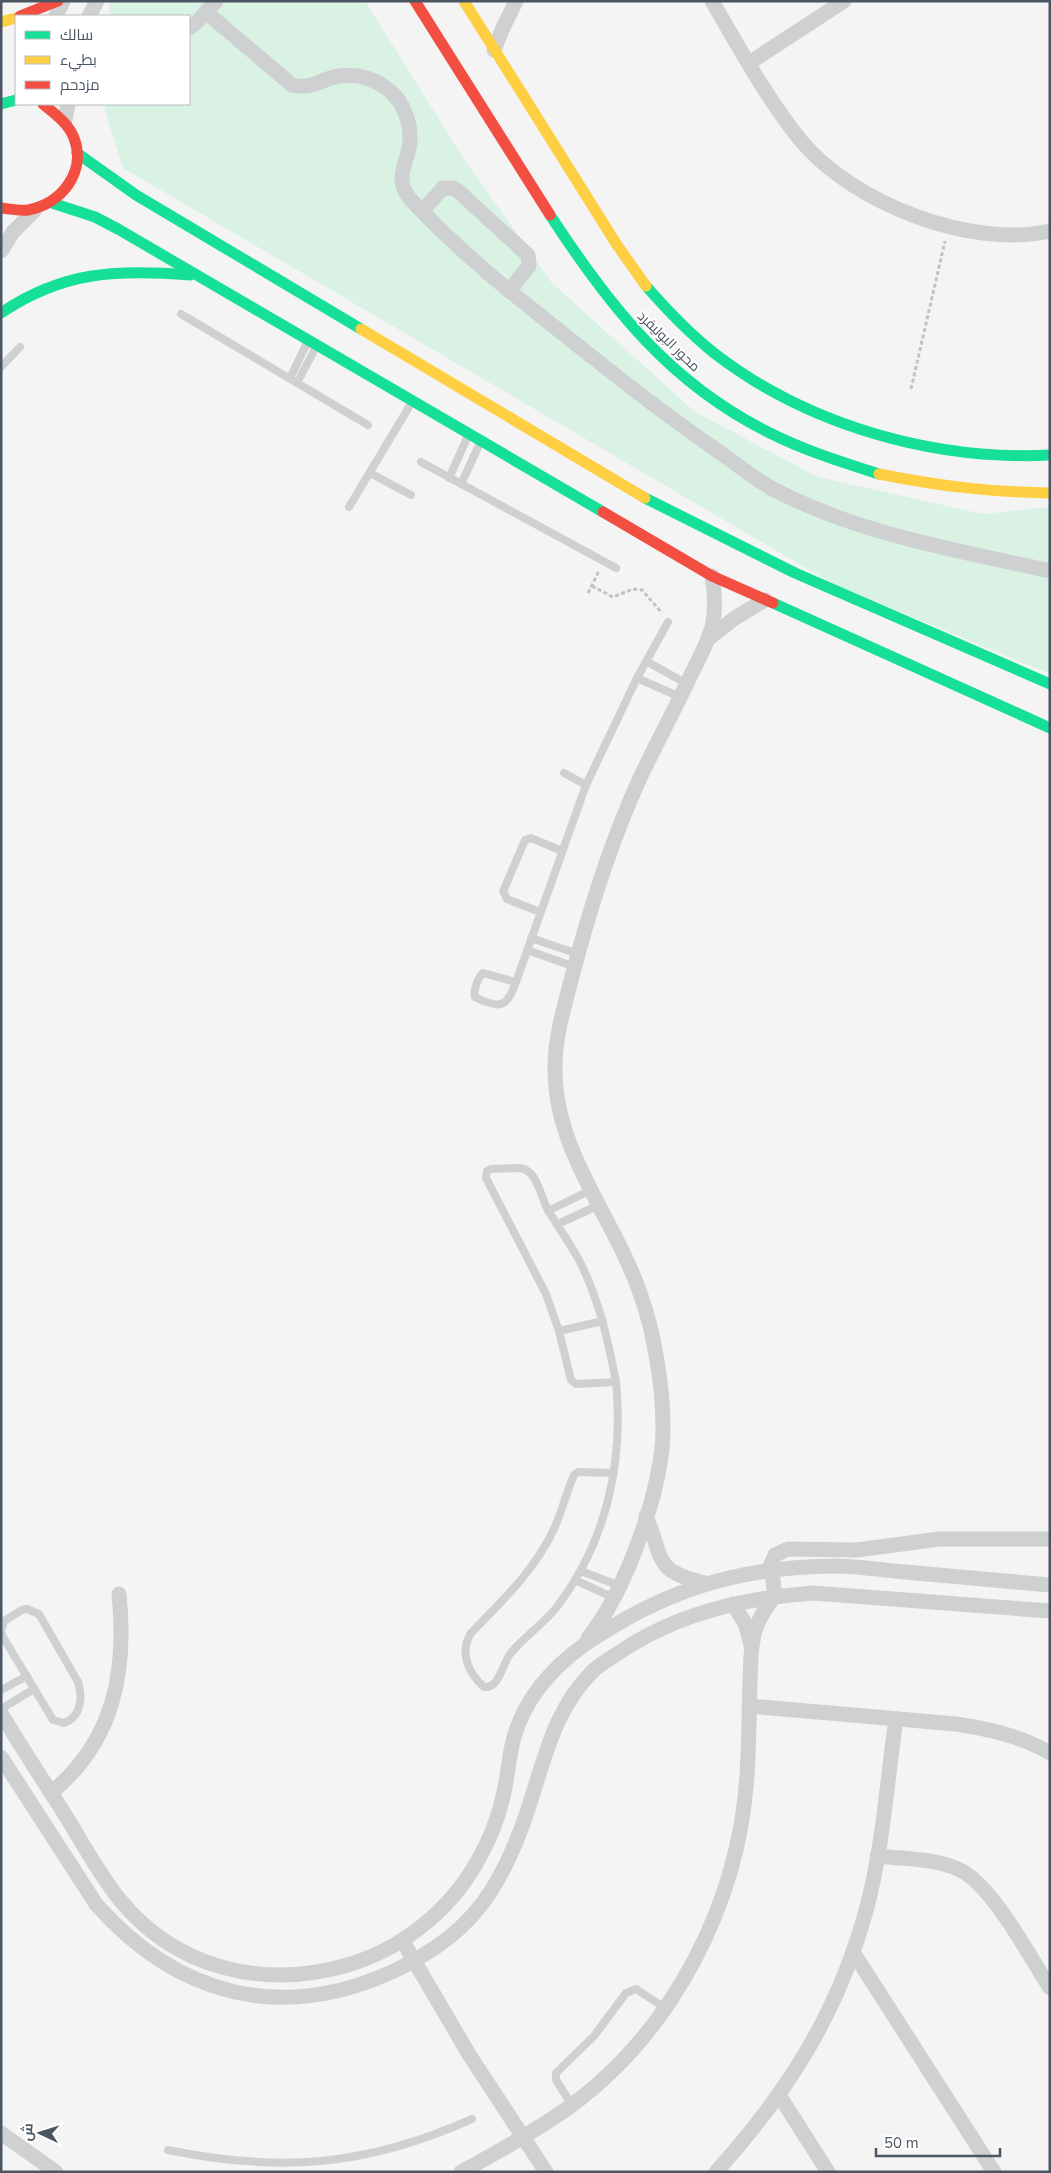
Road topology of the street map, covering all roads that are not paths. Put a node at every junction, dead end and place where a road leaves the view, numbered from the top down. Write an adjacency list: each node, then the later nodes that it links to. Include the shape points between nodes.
1 (58, 1): 10 (street)
2 (63, 1): 11 (street)
3 (97, 1): 12 (street)
4 (415, 1): 47 (street, محور البوليفرد, via 593,278 634,330 682,377 736,416 796,446 862,470 932,486 1010,494)
5 (464, 1): 16 (street, محور البوليفرد)
6 (516, 1): 16 (street)
7 (712, 1): 17 (street)
8 (844, 1): 17 (street)
9 (211, 7): 15 (street); 27 (street, via 292,85 309,87 338,76 357,75 376,81 392,92 403,108 409,126 410,146 402,182 408,197)
10 (23, 15)
11 (56, 15)
12 (90, 15)
13 (15, 18): 14 (street)
14 (1, 22)
15 (190, 27)
16 (494, 50): 42 (street, محور البوليفرد, via 627,260 668,310 716,354 748,377 796,404 885,437 980,454)
17 (749, 63): 28 (street, via 803,143 825,165 883,204 948,228 996,234)
18 (15, 100): 19 (street)
19 (1, 104)
20 (45, 105): 22 (street)
21 (68, 105): 22 (street)
22 (65, 120): 23 (street, via 74,136)
23 (77, 153): 24 (street, via 75,172 66,190); 58 (street, via 136,194 652,502 795,573)
24 (52, 204): 26 (street); 30 (street, via 95,217)
25 (1, 208): 26 (street, via 17,212)
26 (34, 211): 29 (street, via 13,232)
27 (422, 211): 31 (street); 31 (street, via 442,188 453,188 528,255 528,266)
28 (1050, 231)
29 (1, 251)
30 (197, 276): 32 (street, via 138,270 82,277 31,293); 34 (street)
31 (509, 291): 51 (street, via 661,412 772,488 842,518 910,540)
32 (1, 313)
33 (181, 314): 37 (lane)
34 (312, 343): 37 (lane); 38 (street)
35 (20, 347): 36 (lane)
36 (1, 367)
37 (293, 380): 39 (lane)
38 (413, 401): 40 (street); 44 (lane)
39 (368, 425)
40 (469, 434): 41 (street); 45 (lane)
41 (481, 441): 46 (lane); 52 (street)
42 (1050, 455)
43 (421, 462): 45 (lane)
44 (370, 473): 48 (lane); 49 (lane)
45 (449, 478): 46 (lane)
46 (461, 484): 50 (lane)
47 (1050, 493)
48 (411, 495)
49 (348, 507)
50 (616, 568)
51 (1050, 571)
52 (712, 576): 53 (street); 55 (street, via 714,608)
53 (765, 600): 55 (street); 60 (street)
54 (668, 622): 56 (lane)
55 (708, 639): 59 (street)
56 (646, 661): 57 (lane); 59 (lane)
57 (637, 678): 59 (lane); 62 (lane)
58 (1046, 679)
59 (683, 691): 67 (street, via 616,835)
60 (1050, 728)
61 (564, 773): 62 (lane)
62 (586, 785): 63 (lane)
63 (562, 850): 64 (lane); 64 (lane, via 531,838 525,840 503,891 507,899)
64 (540, 912): 65 (lane)
65 (531, 938): 66 (lane); 67 (lane)
66 (527, 950): 67 (lane); 68 (lane)
67 (576, 960): 69 (street, via 558,1038 555,1068 559,1115 575,1159)
68 (516, 982): 68 (lane, via 510,999 501,1004 477,998 474,994 483,973)
69 (591, 1190): 70 (street); 71 (lane)
70 (599, 1205): 72 (lane); 77 (street, via 641,1293 657,1360 663,1428)
71 (548, 1211): 72 (lane); 74 (lane, via 528,1171 520,1168 487,1171 486,1178 537,1276)
72 (558, 1224): 73 (lane, via 586,1276)
73 (603, 1321): 74 (lane); 75 (lane)
74 (559, 1331): 75 (lane, via 573,1383)
75 (616, 1382): 76 (lane, via 619,1428)
76 (614, 1474): 79 (lane, via 602,1524); 81 (lane, via 578,1472 574,1475 553,1531 532,1567 466,1640 465,1658 484,1687 495,1685 509,1656 554,1610)
77 (646, 1516): 82 (street, via 663,1563 678,1575); 84 (street)
78 (1050, 1539): 80 (street, via 961,1538 857,1550 788,1549 775,1554)
79 (581, 1570): 81 (lane); 84 (lane)
80 (771, 1571): 82 (street); 83 (street, via 834,1565); 86 (street)
81 (575, 1580): 84 (lane)
82 (706, 1583): 91 (street, via 656,1602)
83 (1050, 1585)
84 (617, 1592): 91 (street, via 596,1628)
85 (119, 1594): 102 (street, via 122,1644 120,1670 110,1712 84,1761)
86 (775, 1596): 87 (street); 88 (street, via 813,1593); 92 (street, via 759,1620)
87 (733, 1604): 92 (street, via 745,1623); 106 (street, via 716,1607 647,1635 595,1670 583,1682 551,1736 518,1838 490,1894 448,1940)
88 (1030, 1609): 89 (street); 90 (street)
89 (1050, 1611)
90 (1050, 1620)
91 (579, 1648): 104 (street, via 548,1677 527,1706 510,1755 500,1810 476,1865 439,1912)
92 (752, 1649): 96 (street)
93 (27, 1676): 94 (lane); 94 (lane, via 1,1632 7,1618 27,1608 39,1614 78,1682 81,1691 77,1713 68,1722 60,1724 53,1720); 95 (lane)
94 (34, 1689): 97 (lane)
95 (1, 1690)
96 (749, 1706): 99 (street); 108 (street, via 747,1777 738,1841 721,1903 694,1962)
97 (1, 1709)
98 (1, 1714): 102 (street)
99 (896, 1719): 100 (street, via 988,1729); 103 (street)
100 (1050, 1753)
101 (1, 1756): 106 (street, via 96,1904 131,1940 154,1958 185,1975 208,1985 258,1996 299,1997 365,1983)
102 (51, 1793): 104 (street, via 105,1880 129,1910 169,1945 208,1964 266,1976 305,1975 351,1964)
103 (878, 1856): 105 (street); 107 (street, via 942,1863 977,1881 990,1895)
104 (402, 1940): 106 (street)
105 (853, 1952): 109 (street, via 834,2002 813,2042); 121 (street)
106 (414, 1961): 113 (street, via 470,2056)
107 (1050, 1988)
108 (665, 2008): 110 (street, via 618,2065); 110 (lane, via 636,1990 626,1992 594,2036 556,2073 556,2080)
109 (779, 2094): 119 (street, via 748,2137); 120 (street)
110 (572, 2105): 113 (street)
111 (472, 2119): 115 (lane, via 418,2142)
112 (1, 2133): 116 (street)
113 (524, 2138): 117 (street); 118 (street)
114 (168, 2150): 115 (lane, via 246,2163)
115 (306, 2168)
116 (53, 2171)
117 (461, 2172)
118 (546, 2172)
119 (716, 2172)
120 (828, 2172)
121 (994, 2172)

